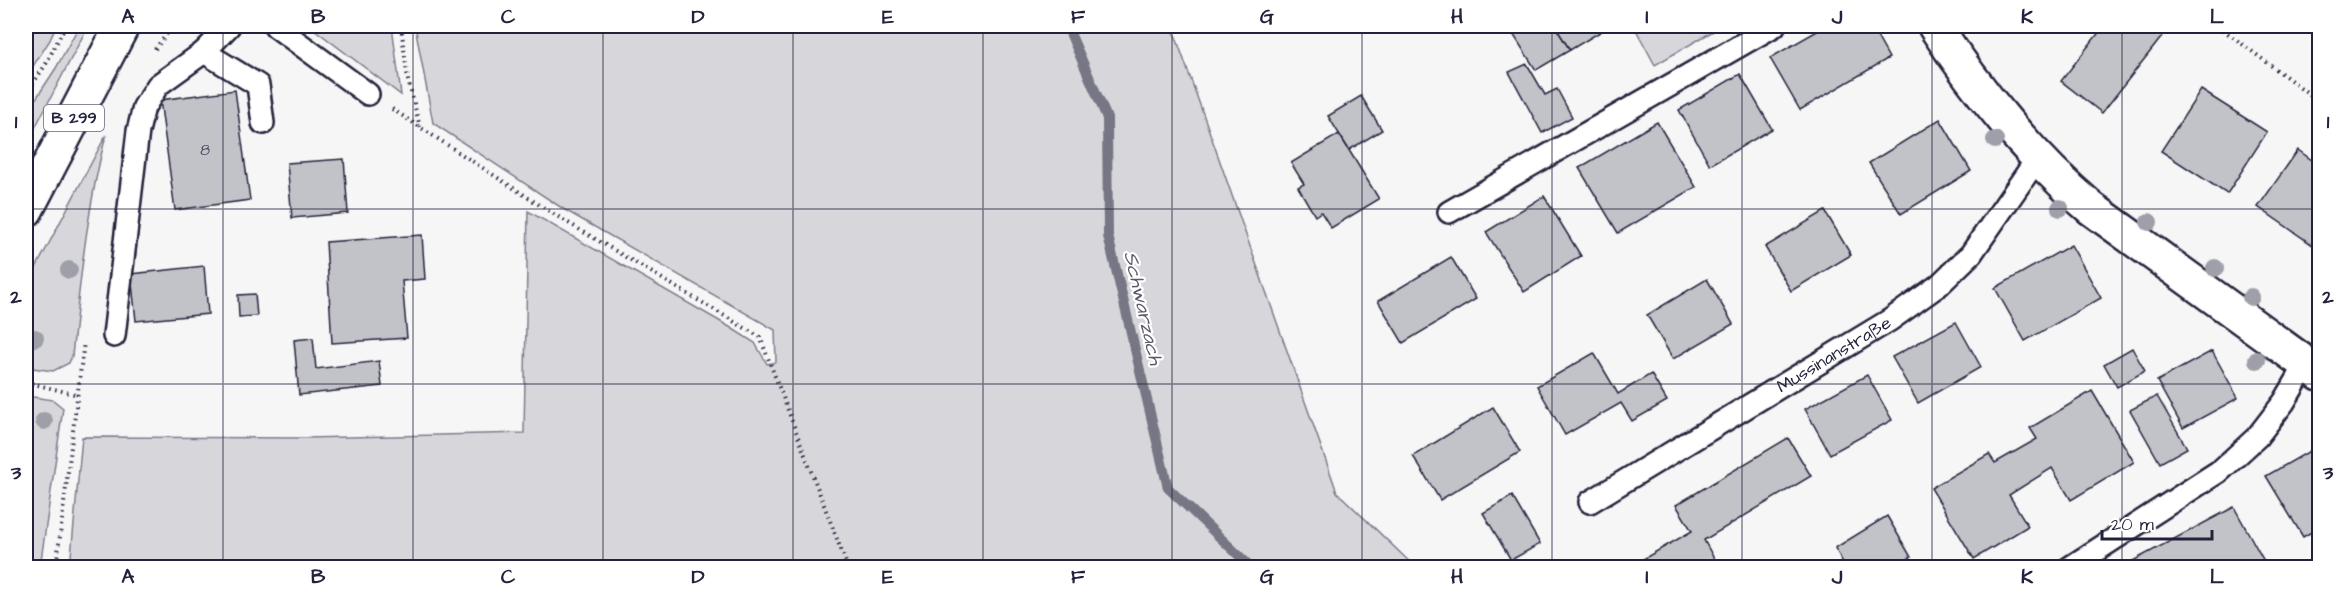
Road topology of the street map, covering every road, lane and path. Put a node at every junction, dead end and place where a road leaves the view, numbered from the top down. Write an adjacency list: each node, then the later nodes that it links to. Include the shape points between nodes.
1 (66, 26): 10 (path)
2 (122, 26): 16 (street, B 299)
3 (229, 26): 9 (lane)
4 (275, 26): 11 (lane)
5 (401, 26): 14 (path, via 408,81)
6 (1774, 26): 17 (lane)
7 (1935, 26): 15 (street)
8 (2218, 26): 12 (path)
9 (204, 52): 13 (lane, via 258,85); 18 (lane, via 158,85 144,107)
10 (26, 94)
11 (368, 94): 14 (path)
12 (2319, 102)
13 (263, 123)
14 (420, 127): 23 (path, via 555,215 760,337)
15 (2037, 159): 19 (street, via 2091,208); 21 (lane, Mussinanstraße, via 1971,254 1939,285 1890,320)
16 (26, 210)
17 (1449, 212)
18 (114, 336)
19 (2313, 370): 24 (lane, via 2257,437 2221,470)
20 (26, 381): 22 (path, via 78,395)
21 (1590, 502)
22 (56, 567)
23 (848, 567)
24 (2069, 567)

